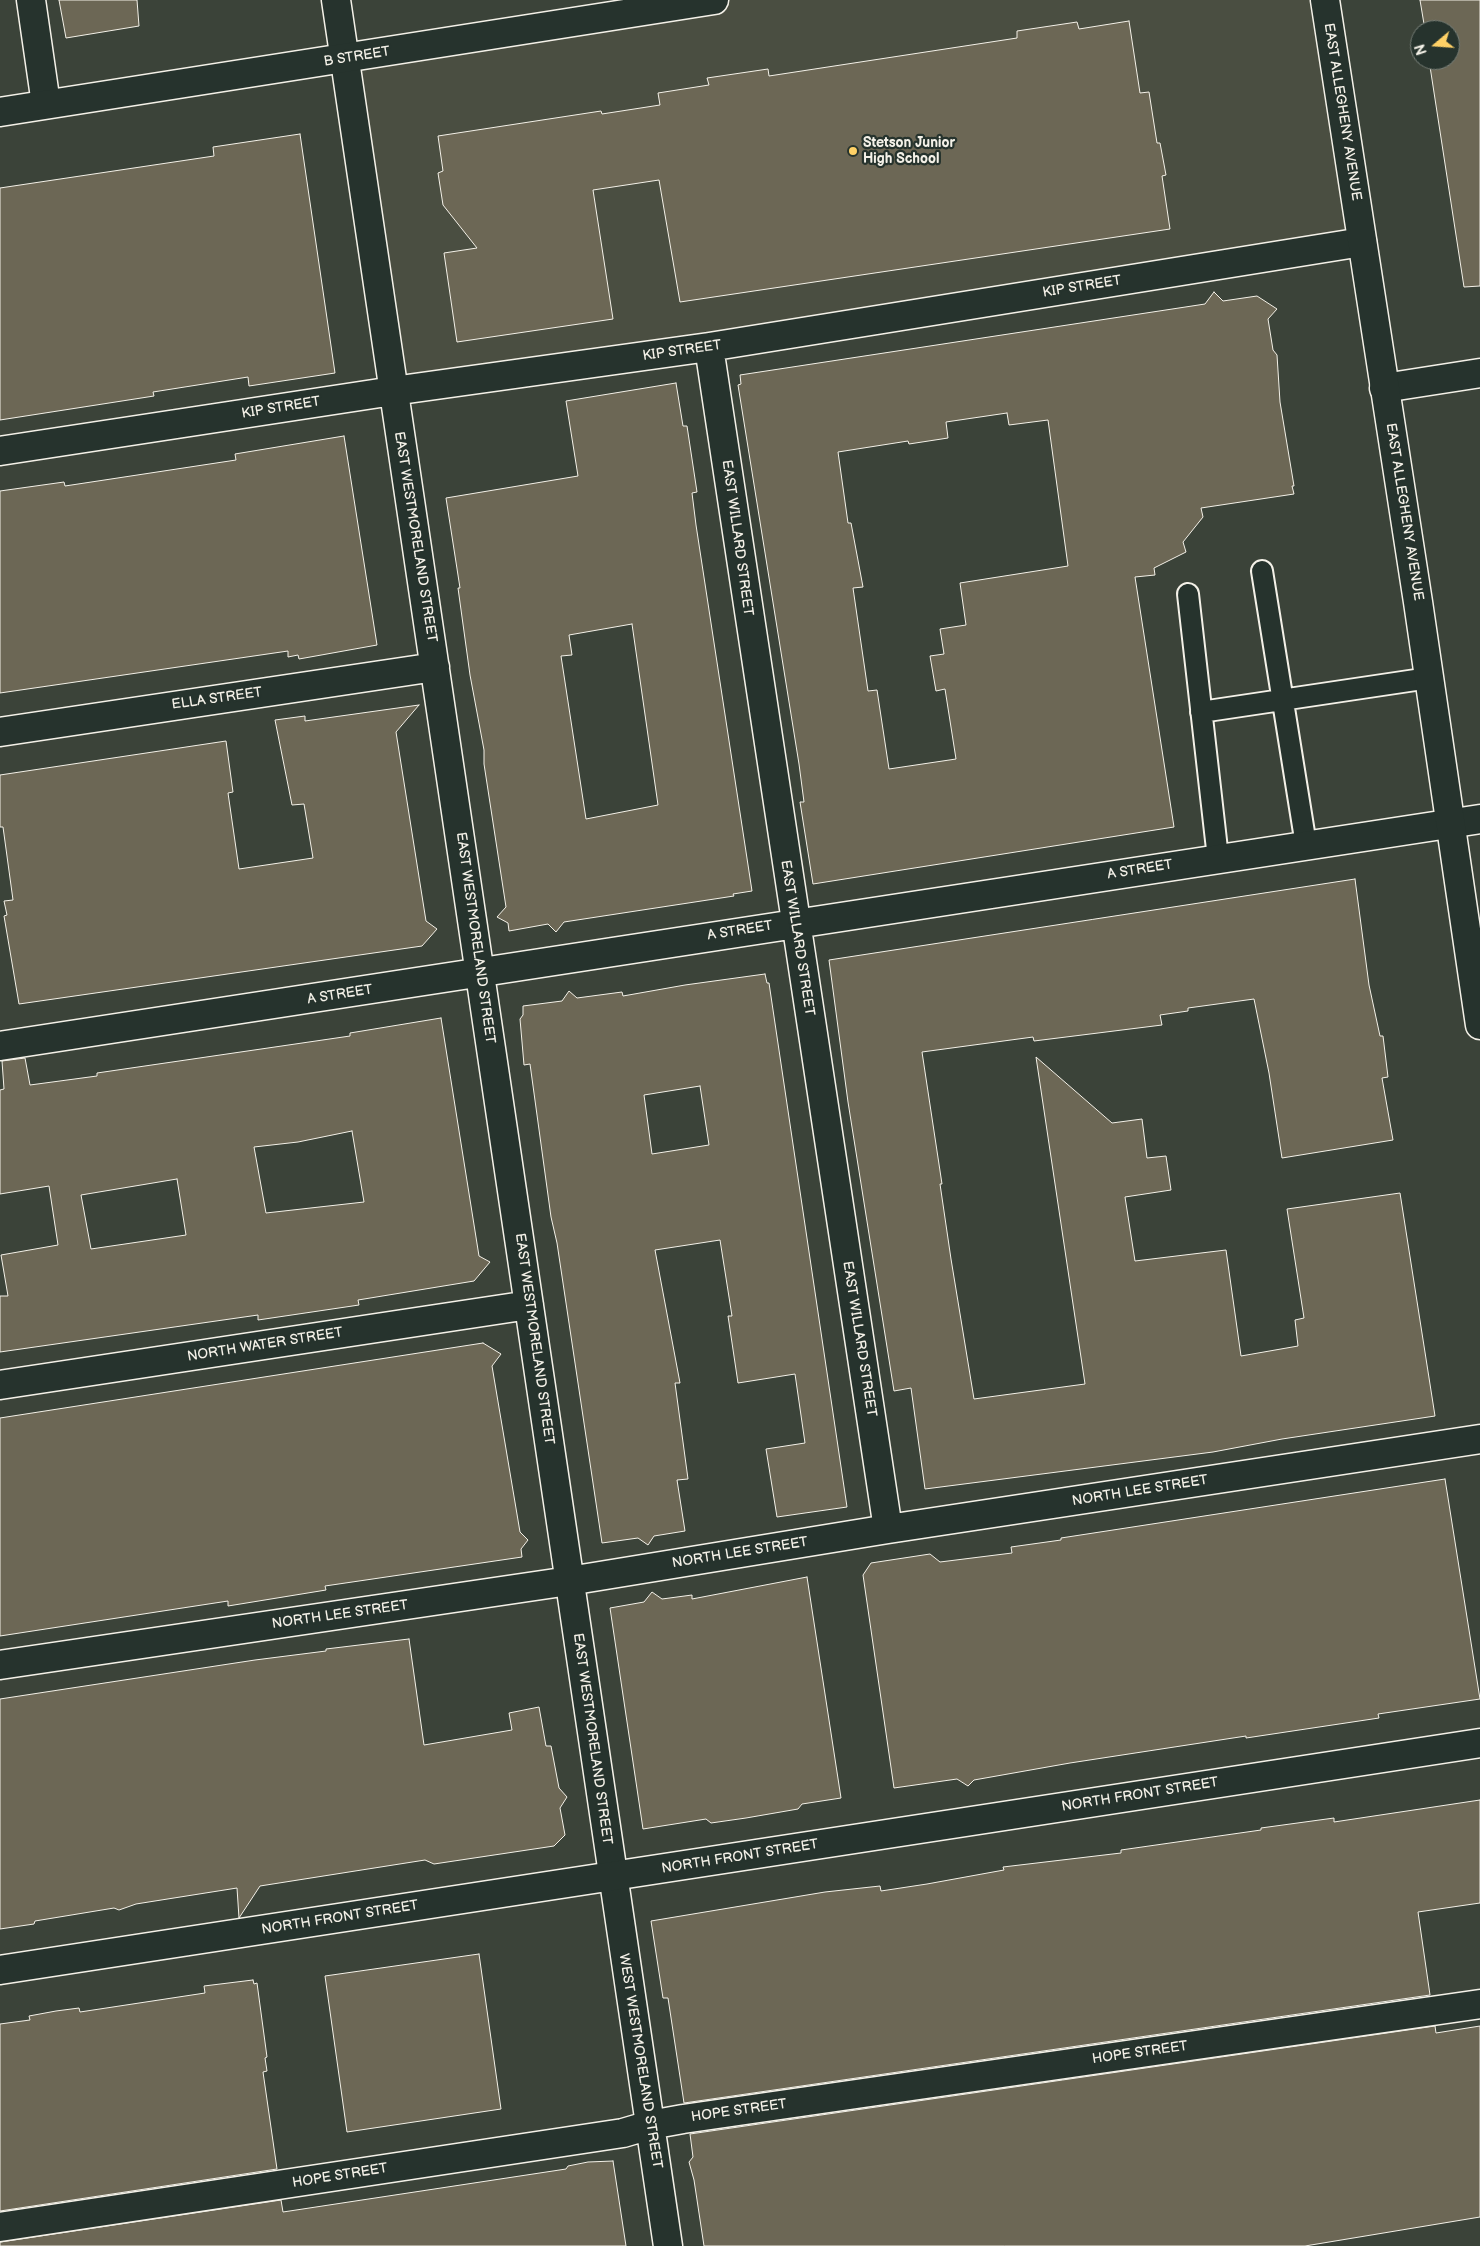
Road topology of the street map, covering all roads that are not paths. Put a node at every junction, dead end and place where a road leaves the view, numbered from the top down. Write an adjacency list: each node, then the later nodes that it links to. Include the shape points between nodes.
1 (31, 0): 6 (street)
2 (336, 0): 5 (street, EAST WESTMORELAND STREET)
3 (714, 0): 5 (street, B STREET)
4 (1324, 0): 8 (street, EAST ALLEGHENY AVENUE)
5 (345, 59): 6 (street, B STREET); 12 (street, EAST WESTMORELAND STREET)
6 (46, 104): 7 (street, B STREET)
7 (0, 112)
8 (1362, 242): 9 (street, KIP STREET); 11 (street, EAST ALLEGHENY AVENUE)
9 (709, 347): 12 (street, KIP STREET); 25 (street, EAST WILLARD STREET)
10 (1480, 373): 11 (street)
11 (1384, 388): 17 (street, EAST ALLEGHENY AVENUE)
12 (393, 391): 13 (street, KIP STREET); 16 (street, EAST WESTMORELAND STREET)
13 (0, 451)
14 (1262, 571): 18 (lane)
15 (1188, 594): 19 (lane)
16 (435, 667): 20 (street, ELLA STREET); 26 (street, EAST WESTMORELAND STREET)
17 (1429, 678): 18 (lane); 22 (street, EAST ALLEGHENY AVENUE)
18 (1281, 700): 19 (lane); 23 (lane)
19 (1201, 712): 24 (lane)
20 (0, 732)
21 (1480, 819): 22 (street, A STREET)
22 (1450, 823): 23 (street, A STREET); 27 (street, EAST ALLEGHENY AVENUE)
23 (1306, 845): 24 (street, A STREET)
24 (1218, 858): 25 (street, A STREET)
25 (795, 922): 26 (street, A STREET); 32 (street, EAST WILLARD STREET)
26 (480, 974): 28 (street, A STREET); 29 (street, EAST WESTMORELAND STREET)
27 (1480, 1024)
28 (0, 1046)
29 (529, 1305): 30 (street, NORTH WATER STREET); 33 (street, EAST WESTMORELAND STREET)
30 (0, 1385)
31 (1480, 1440): 32 (street, NORTH LEE STREET)
32 (888, 1529): 33 (street, NORTH LEE STREET)
33 (569, 1581): 34 (street, NORTH LEE STREET); 36 (street, EAST WESTMORELAND STREET)
34 (0, 1665)
35 (1480, 1743): 36 (street, NORTH FRONT STREET)
36 (612, 1876): 37 (street, NORTH FRONT STREET); 39 (street, WEST WESTMORELAND STREET)
37 (0, 1970)
38 (1480, 2004): 39 (street, HOPE STREET)
39 (650, 2125): 40 (street, HOPE STREET, via 623,2133); 41 (street, WEST WESTMORELAND STREET)
40 (0, 2228)
41 (668, 2246)

